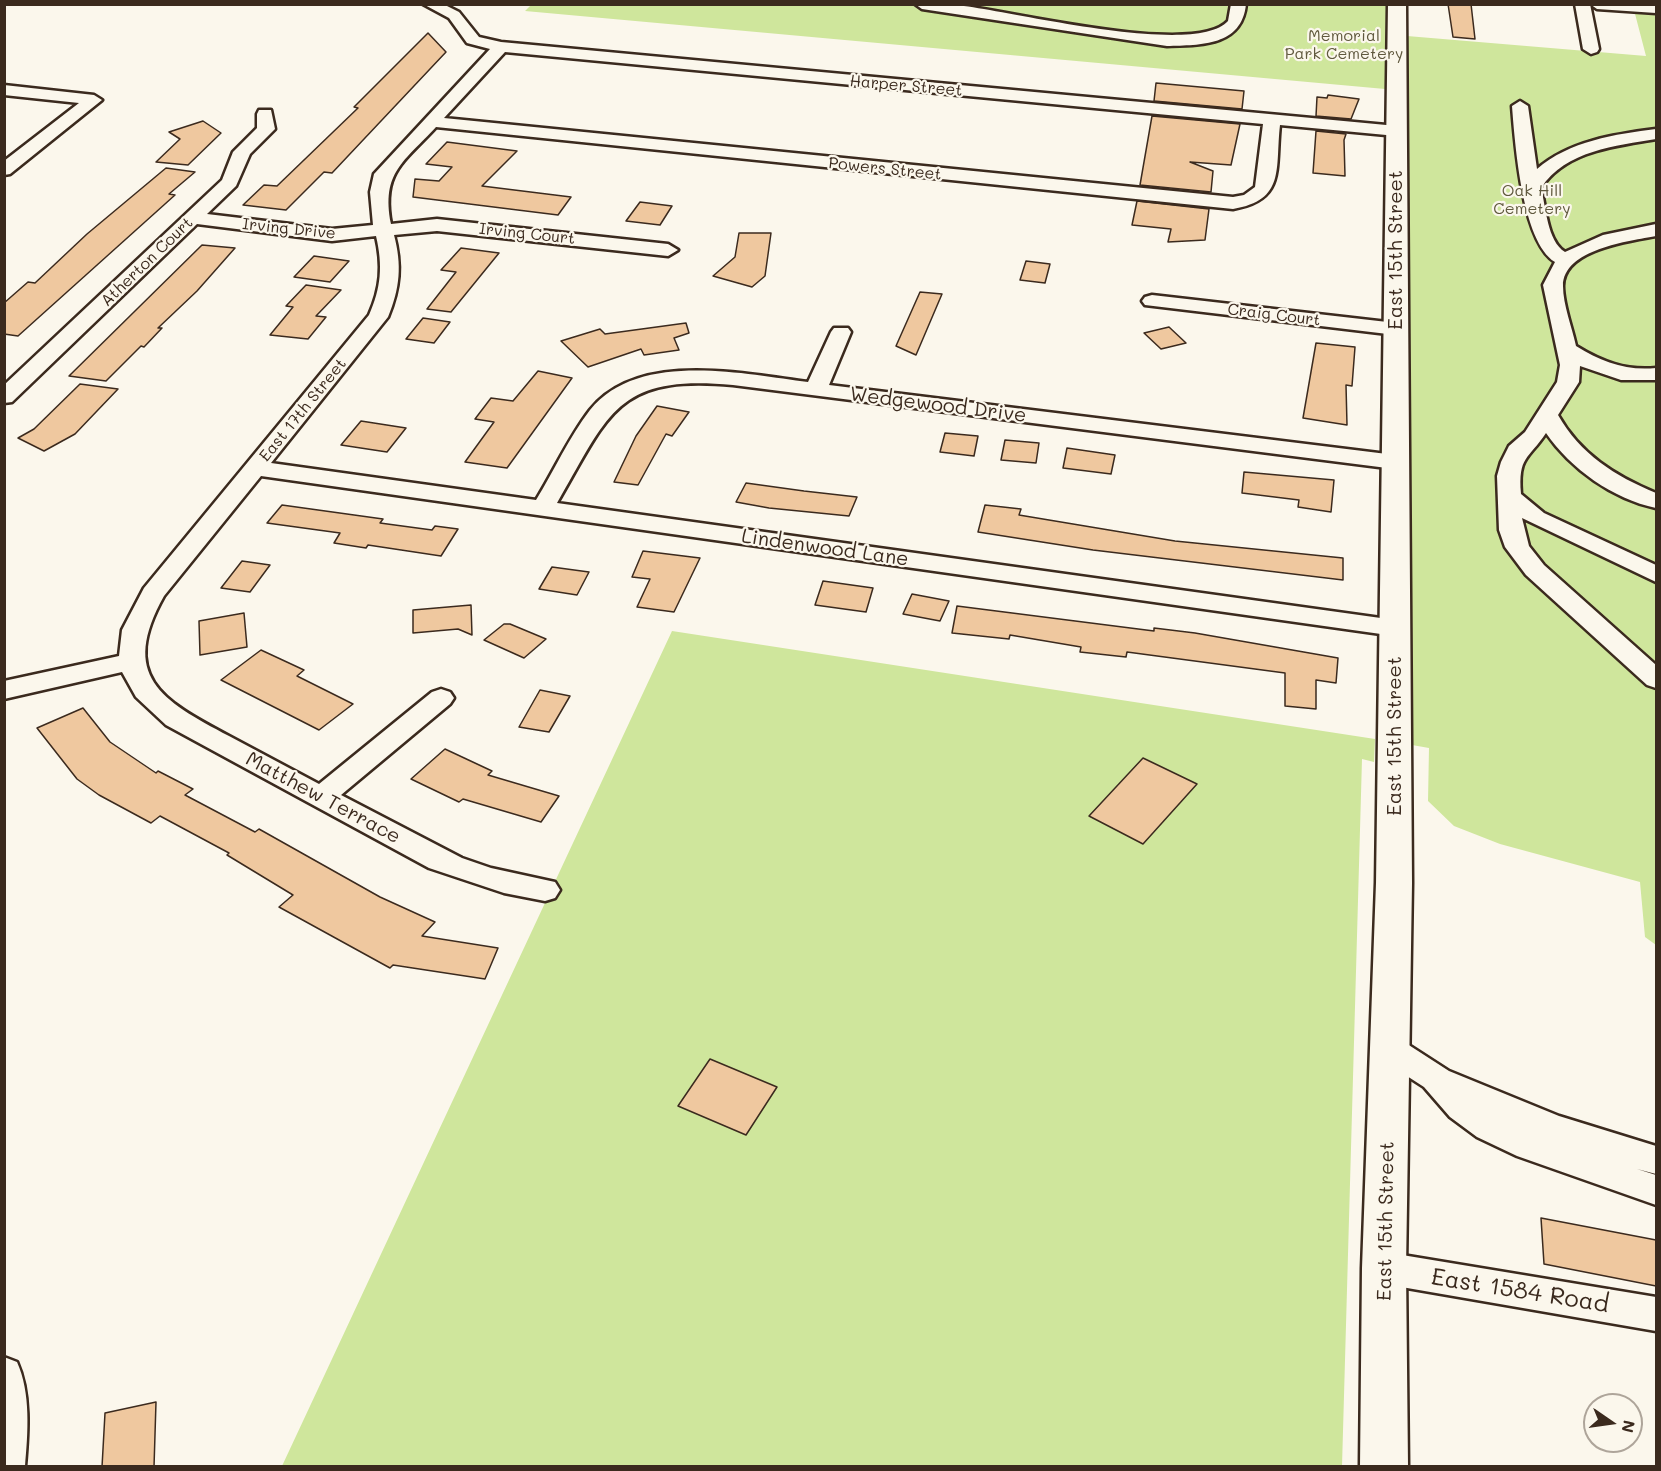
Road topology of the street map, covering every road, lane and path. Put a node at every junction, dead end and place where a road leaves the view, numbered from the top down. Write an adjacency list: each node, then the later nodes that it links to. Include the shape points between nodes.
1 (430, 4): 9 (street, Harper Street, via 454,15 473,40)
2 (922, 4): 7 (street)
3 (1239, 4): 7 (street, via 1236,21 1220,34 1173,41 1133,39)
4 (1397, 4): 16 (main road, East 15th Street)
5 (1582, 4): 10 (street)
6 (1598, 4): 8 (street)
7 (968, 9)
8 (1656, 9)
9 (501, 47): 14 (street, Harper Street); 15 (street, East 17th Street)
10 (1591, 49)
11 (4, 90): 18 (street, via 94,100)
12 (1520, 106): 19 (street)
13 (265, 114): 20 (street, Atherton Court, via 266,129 242,152 230,182)
14 (1272, 119): 15 (street, Powers Street, via 1264,188 1249,201 1233,203); 16 (street, Harper Street)
15 (433, 122): 21 (street, East 17th Street, via 383,174 377,195)
16 (1397, 131): 26 (main road, East 15th Street)
17 (1656, 134): 19 (street, via 1569,155 1538,174)
18 (4, 170)
19 (1532, 188): 24 (street, via 1545,244)
20 (193, 218): 21 (street, Irving Drive, via 332,235); 33 (street, Atherton Court)
21 (385, 230): 23 (street, Irving Court, via 456,226); 36 (street, East 17th Street, via 393,267 388,299 378,318)
22 (1656, 230): 24 (street, via 1599,244)
23 (668, 250)
24 (1565, 260): 28 (street, via 1555,272 1553,285)
25 (1152, 301): 26 (street, Craig Court)
26 (1396, 329): 35 (main road, East 15th Street)
27 (840, 332): 32 (street)
28 (1567, 349): 29 (street); 31 (street)
29 (1620, 374): 30 (street); 31 (street, via 1597,374)
30 (1652, 378)
31 (1568, 382): 34 (street)
32 (816, 389): 35 (street, Wedgewood Drive); 39 (street, Wedgewood Drive, via 708,376 639,385 609,402 599,413)
33 (4, 397)
34 (1547, 416): 37 (street, via 1517,450 1508,476); 38 (street, via 1557,436 1576,457 1600,474)
35 (1395, 462): 41 (main road, East 15th Street)
36 (255, 468): 39 (street, Lindenwood Lane); 42 (street, East 17th Street, via 153,593 131,642)
37 (1509, 496): 40 (street, via 1536,518); 43 (street, via 1511,530 1517,547 1535,570)
38 (1656, 501)
39 (543, 508): 41 (street, Lindenwood Lane)
40 (1656, 574)
41 (1395, 628): 48 (main road, East 15th Street)
42 (133, 661): 44 (street); 46 (street, Matthew Terrace, via 146,695 175,719)
43 (1656, 679)
44 (4, 690)
45 (441, 698): 46 (street)
46 (321, 797): 47 (street, Matthew Terrace, via 467,873)
47 (545, 890)
48 (1390, 1049): 49 (street); 52 (main road, East 15th Street)
49 (1436, 1078): 50 (street, via 1552,1128); 51 (street, via 1462,1107 1489,1126 1529,1146)
50 (1656, 1160)
51 (1656, 1190)
52 (1384, 1269): 53 (street, East 1584 Road); 56 (main road, East 15th Street)
53 (1656, 1314)
54 (4, 1374): 55 (street, via 9,1421)
55 (6, 1467)
56 (1384, 1467)

